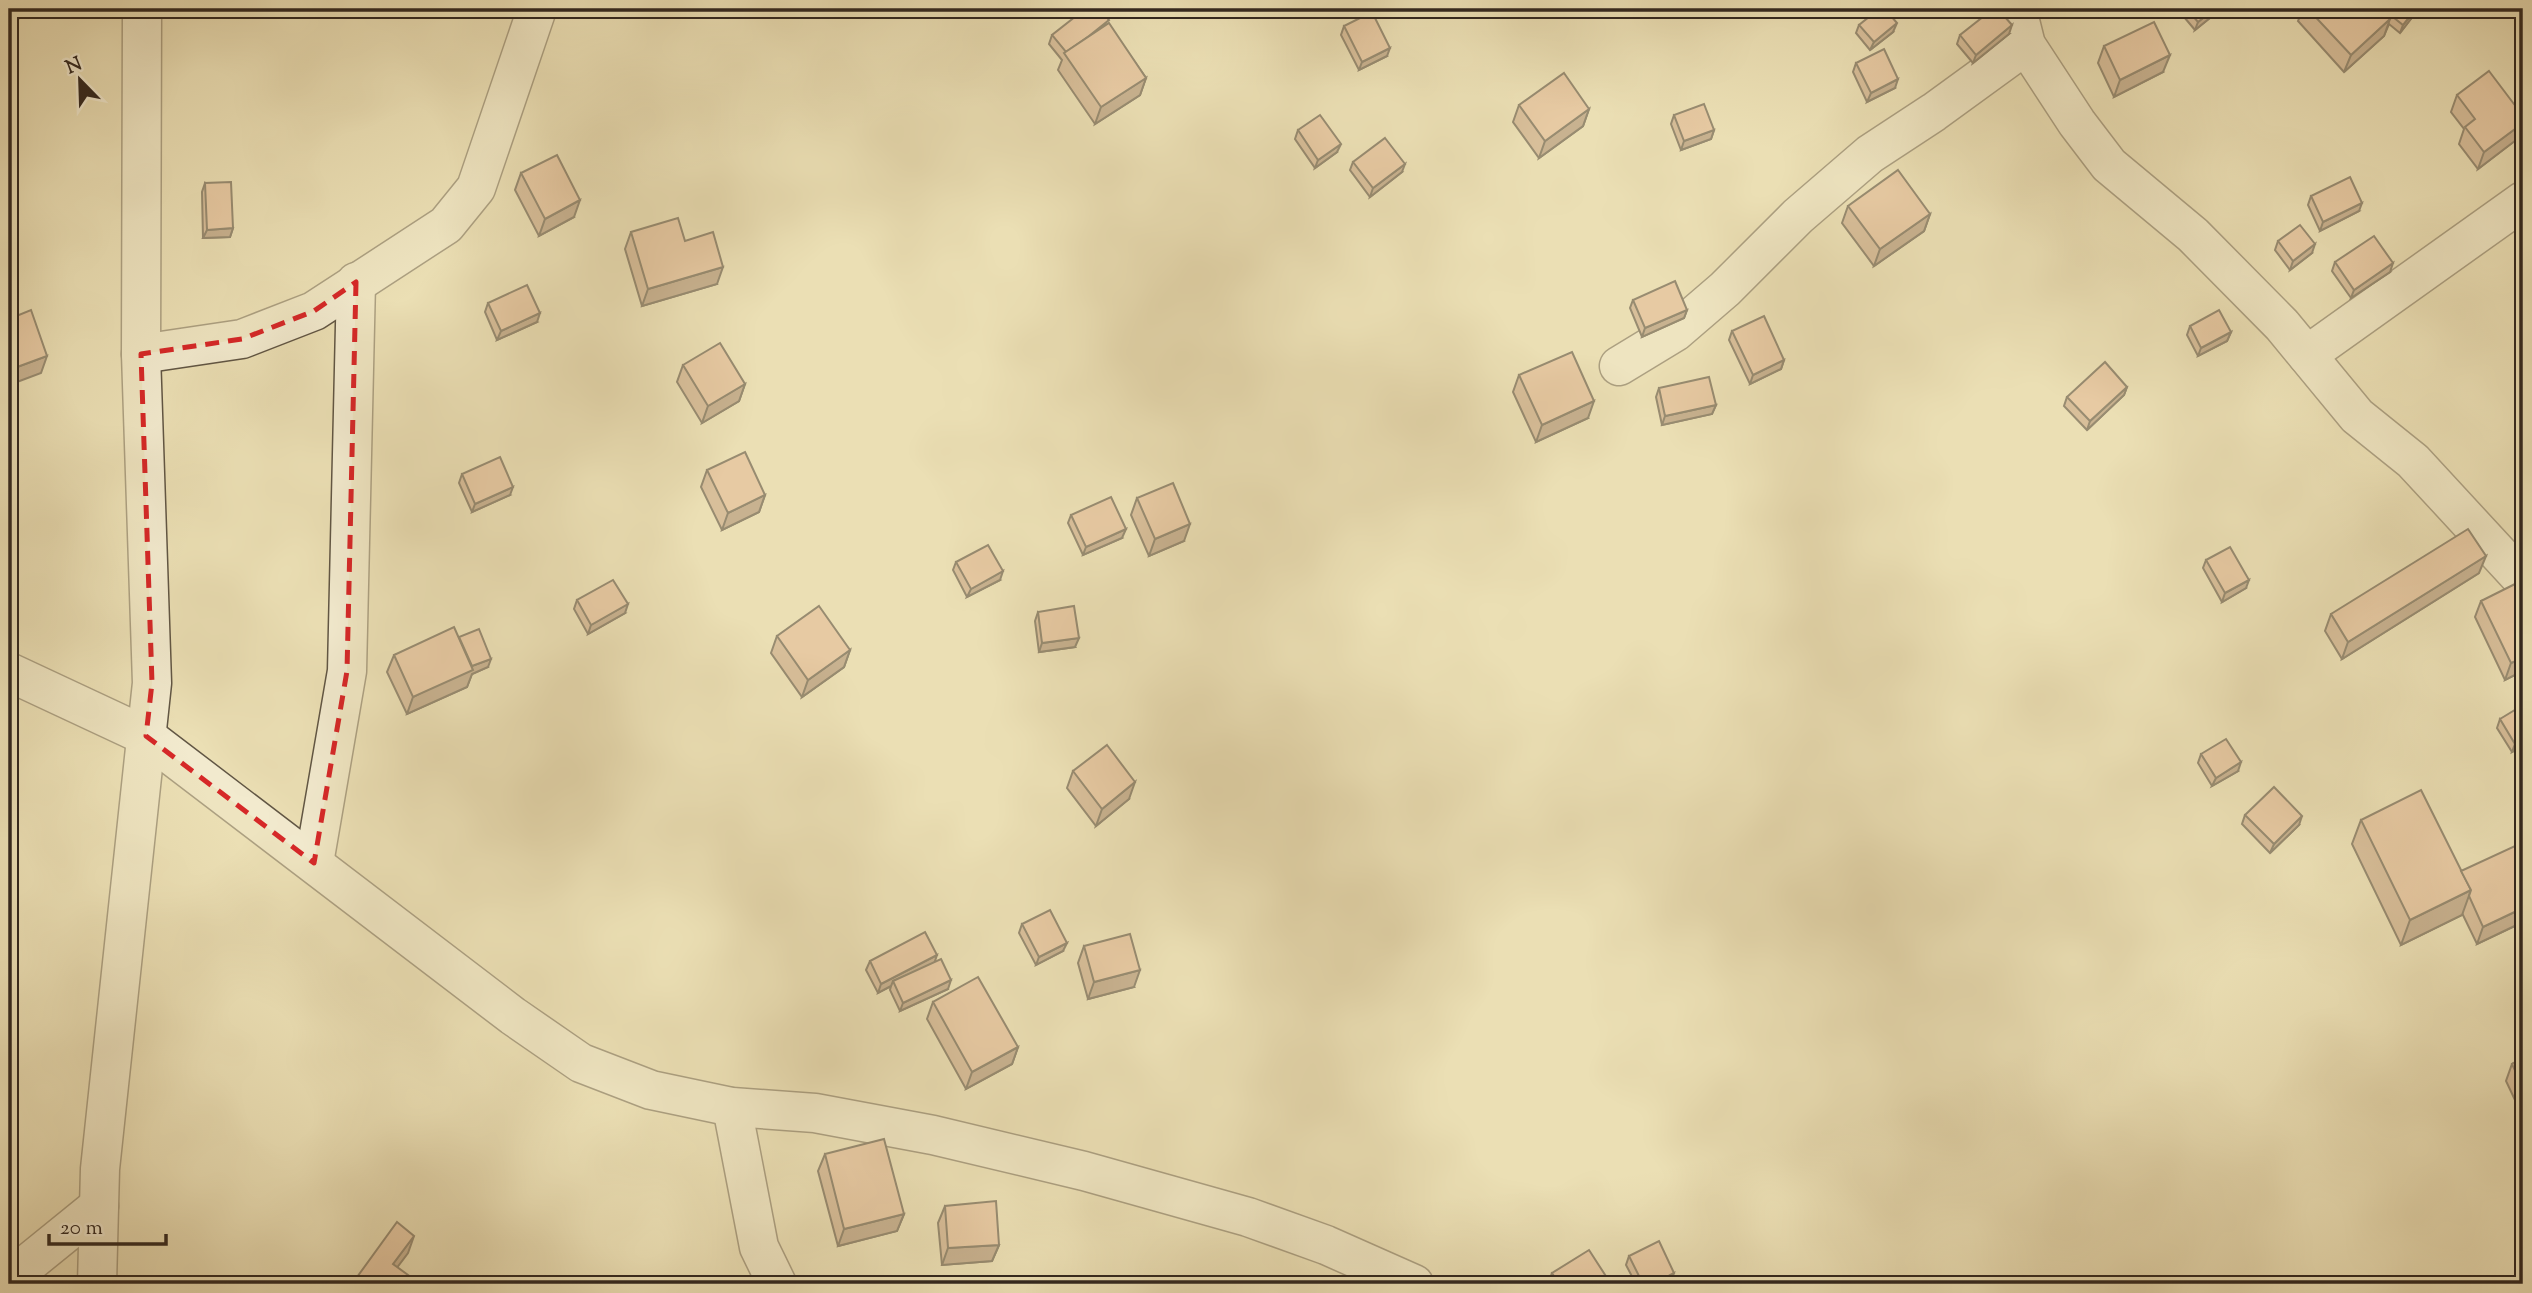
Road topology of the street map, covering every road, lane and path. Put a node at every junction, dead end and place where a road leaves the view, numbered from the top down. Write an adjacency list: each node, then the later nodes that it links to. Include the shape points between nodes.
1 (142, 9): 7 (street)
2 (537, 9): 6 (street, via 476,188 446,225)
3 (2017, 9): 4 (street)
4 (2026, 45): 8 (street, via 2109,165 2193,235); 9 (street, via 1870,154 1675,332)
5 (2523, 201): 8 (street)
6 (356, 282): 7 (street, via 314,310 242,339); 13 (street, via 347,671)
7 (141, 354): 12 (street, via 151,670)
8 (2307, 355): 10 (street, via 2357,415 2413,461)
9 (1619, 366)
10 (2523, 580)
11 (9, 672): 12 (street)
12 (146, 736): 13 (street); 15 (street)
13 (314, 863): 14 (street, via 581,1063 651,1090)
14 (732, 1107): 18 (street, via 759,1247); 19 (street, via 815,1113 1084,1171 1248,1217)
15 (99, 1206): 16 (street); 17 (street)
16 (9, 1279)
17 (97, 1284)
18 (777, 1284)
19 (1414, 1284)

